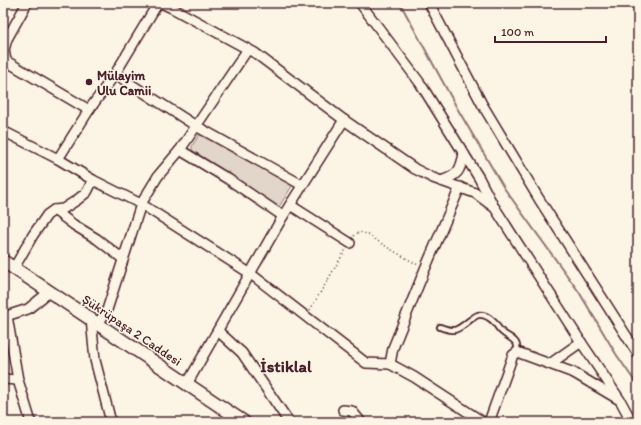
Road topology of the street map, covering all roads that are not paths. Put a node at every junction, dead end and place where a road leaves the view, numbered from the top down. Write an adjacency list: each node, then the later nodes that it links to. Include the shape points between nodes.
1 (27, 3): 8 (street, via 7,39 4,50 6,62)
2 (158, 3): 7 (street)
3 (161, 3): 6 (street)
4 (360, 3): 13 (street, via 420,83)
5 (429, 3): 36 (street, via 482,104)
6 (248, 49): 9 (street); 10 (street)
7 (114, 74): 8 (street); 10 (street)
8 (89, 110): 14 (street)
9 (344, 120): 16 (street, via 415,169); 17 (street)
10 (196, 126): 12 (street); 17 (street)
11 (3, 131): 14 (street)
12 (180, 150): 19 (street, via 158,176); 23 (street)
13 (464, 154): 16 (street, via 459,170); 21 (street)
14 (58, 159): 15 (street)
15 (93, 180): 19 (street); 22 (street, via 87,192 78,200 63,209)
16 (441, 181): 18 (street)
17 (302, 185): 20 (street)
18 (460, 187): 21 (street, via 475,193); 37 (street, via 393,348)
19 (141, 204): 25 (street); 28 (street)
20 (290, 205): 23 (street); 24 (street)
21 (495, 208): 34 (street)
22 (54, 210): 25 (street); 27 (street, via 47,215 33,235)
23 (283, 216): 28 (street)
24 (350, 243)
25 (123, 259): 31 (street, via 107,310)
26 (3, 261): 27 (main road, Şükrüpaşa 2 Caddesi)
27 (14, 268): 29 (main road, Şükrüpaşa 2 Caddesi)
28 (250, 274): 33 (street); 37 (street, via 366,363)
29 (49, 292): 30 (street, via 28,309); 31 (main road, Şükrüpaşa 2 Caddesi)
30 (5, 316): 40 (street)
31 (95, 321): 41 (main road, Şükrüpaşa 2 Caddesi); 45 (street, via 95,360)
32 (440, 328): 35 (lane, via 455,331 476,315 487,316 517,343)
33 (218, 330): 41 (street); 47 (street, via 242,353)
34 (581, 342): 38 (street); 42 (street)
35 (517, 352): 38 (street); 50 (street, via 513,355)
36 (638, 354)
37 (390, 364): 49 (street)
38 (550, 364): 42 (street, via 574,373)
39 (3, 379): 40 (street)
40 (18, 380): 44 (street)
41 (187, 384): 46 (main road, Şükrüpaşa 2 Caddesi)
42 (620, 400): 51 (street)
43 (343, 410): 48 (street, via 352,411)
44 (30, 422)
45 (111, 422)
46 (244, 422)
47 (289, 422)
48 (361, 422)
49 (483, 422)
50 (489, 422)
51 (632, 422)

